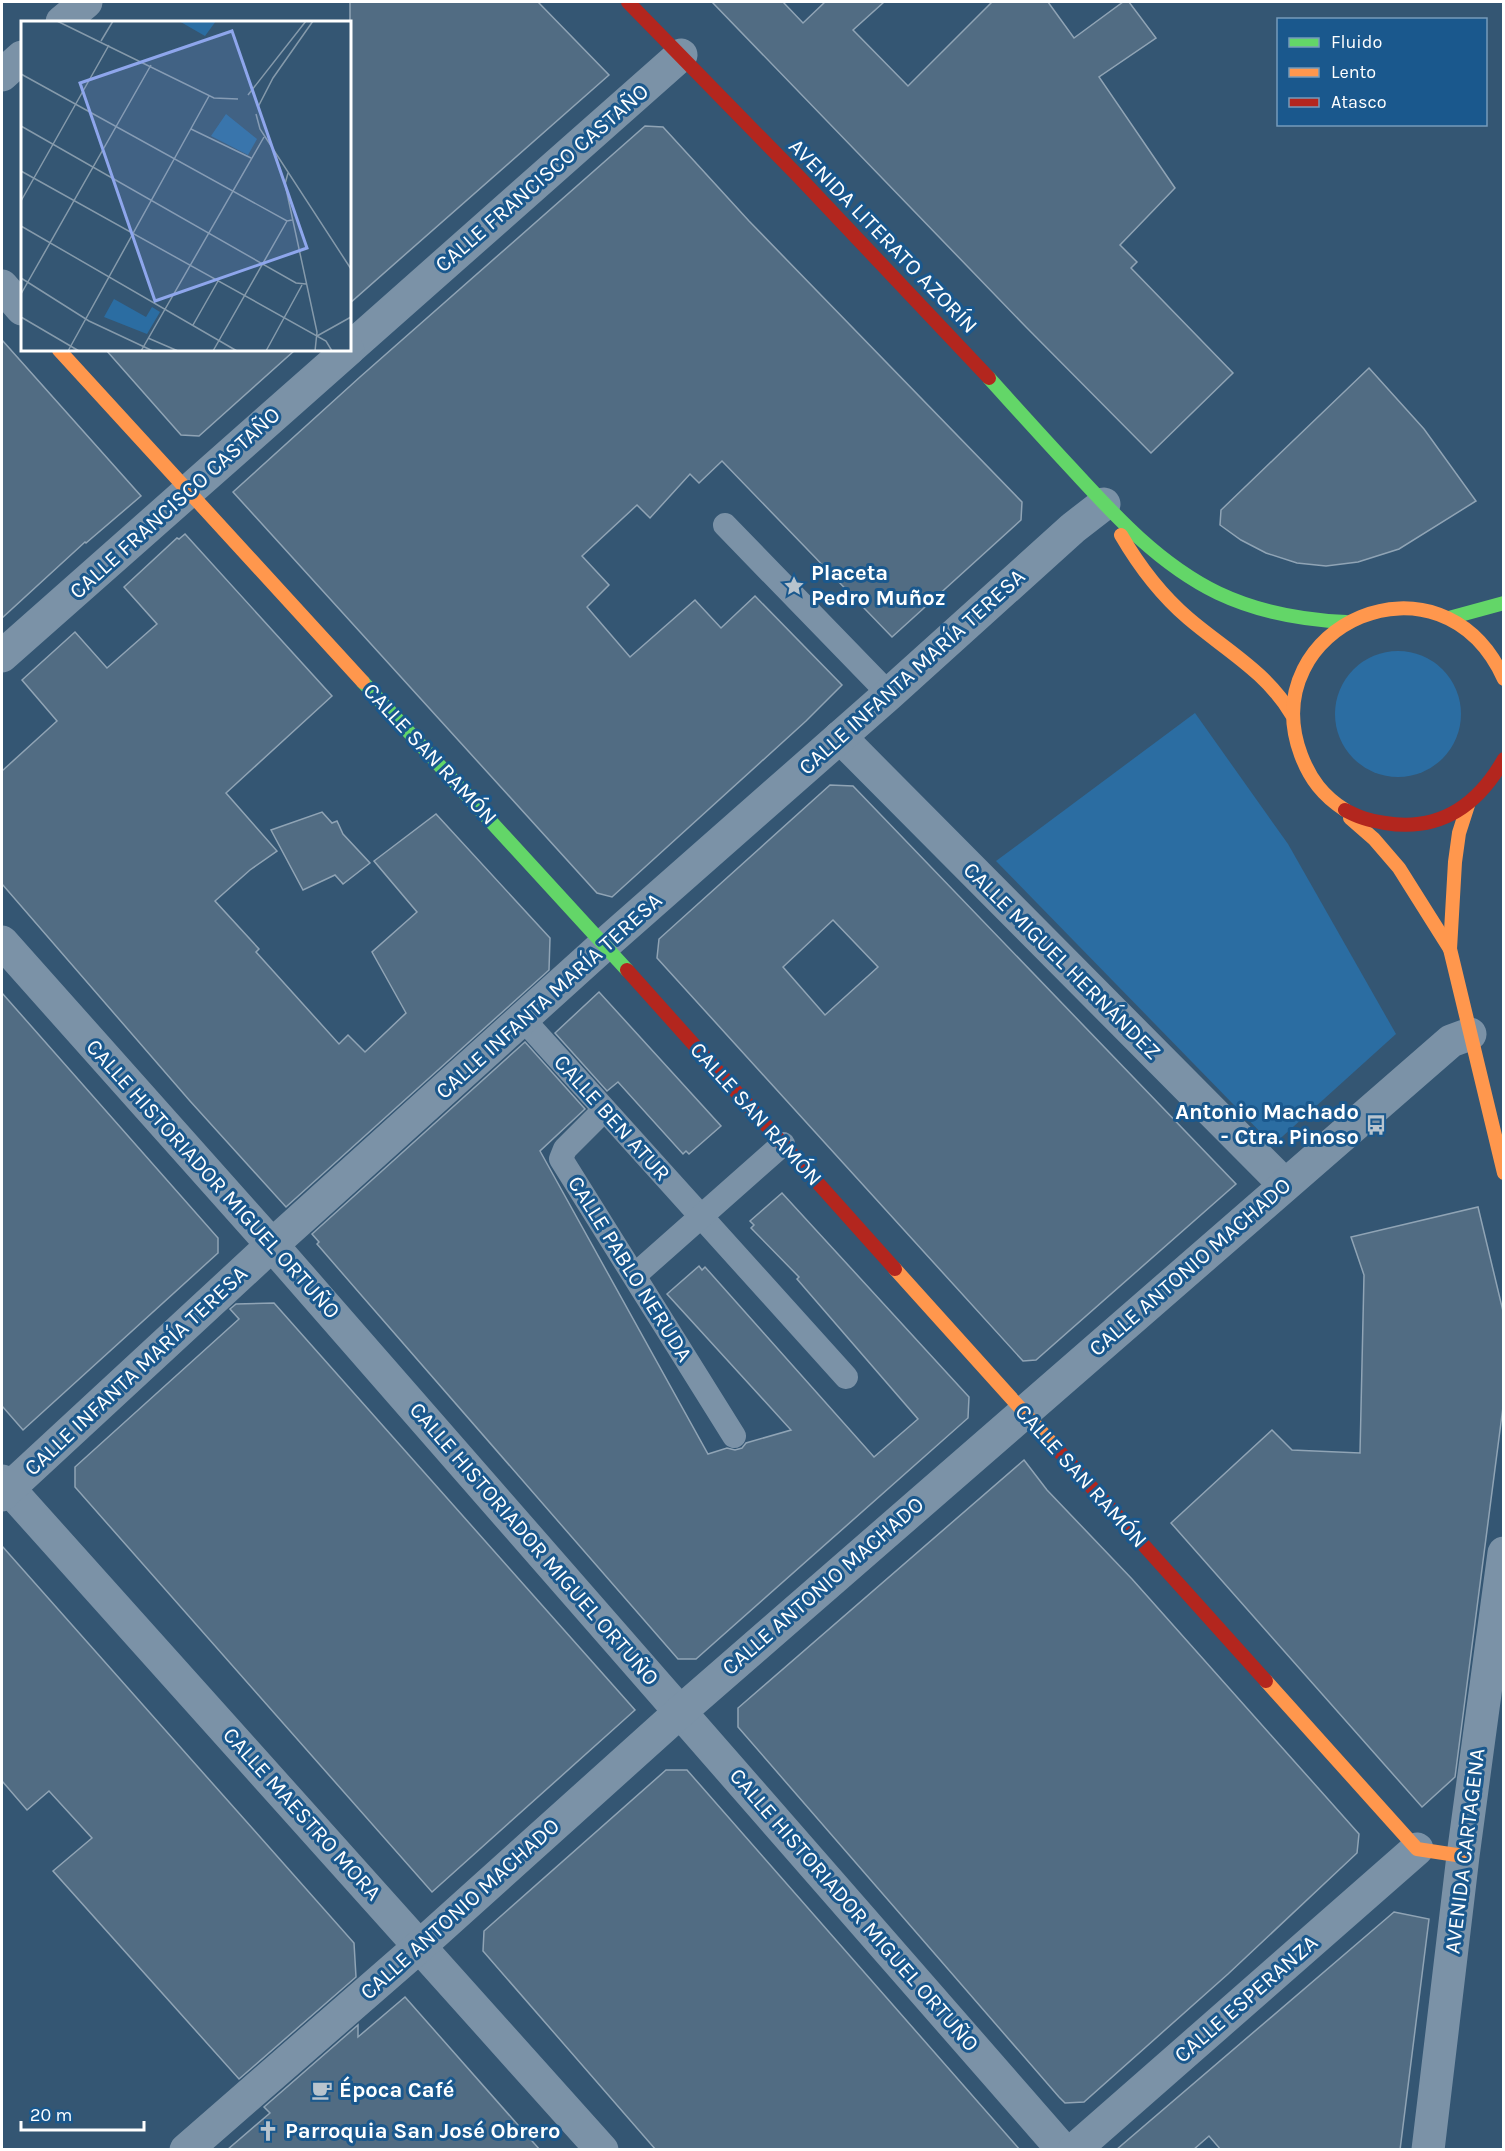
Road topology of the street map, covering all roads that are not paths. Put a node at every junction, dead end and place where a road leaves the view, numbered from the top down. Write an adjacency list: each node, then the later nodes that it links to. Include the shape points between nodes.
1 (86, 2): 3 (street)
2 (628, 2): 4 (main road, AVENIDA LITERATO AZORÍN)
3 (63, 21)
4 (681, 55): 9 (street, CALLE FRANCISCO CASTAÑO); 13 (main road, AVENIDA LITERATO AZORÍN, via 908,291)
5 (21, 58): 6 (street)
6 (2, 75)
7 (2, 286): 8 (street)
8 (21, 308)
9 (351, 347)
10 (60, 351): 12 (main road, CALLE SAN RAMÓN)
11 (347, 351): 12 (street, CALLE FRANCISCO CASTAÑO)
12 (188, 491): 18 (street, CALLE FRANCISCO CASTAÑO); 27 (main road, CALLE SAN RAMÓN)
13 (1104, 504): 17 (main road, AVENIDA LITERATO AZORÍN, via 1146,544 1203,585 1276,613); 20 (street, CALLE INFANTA MARÍA TERESA); 21 (main road, AVENIDA LITERATO AZORÍN, via 1133,558 1154,585 1185,616 1258,673 1279,694)
14 (725, 525): 20 (lane)
15 (1503, 603): 16 (main road)
16 (1449, 618): 17 (main road, via 1424,609 1397,607 1371,611); 19 (main road, via 1477,636 1497,662)
17 (1346, 622): 21 (main road, via 1324,639 1306,661 1296,687)
18 (2, 656)
19 (1503, 679)
20 (889, 694): 22 (street, CALLE INFANTA MARÍA TERESA)
21 (1292, 715): 24 (main road, via 1294,740 1303,765 1317,787)
22 (840, 737): 27 (street, CALLE INFANTA MARÍA TERESA); 34 (street, CALLE MIGUEL HERNÁNDEZ)
23 (1503, 759): 25 (main road, via 1490,783)
24 (1336, 805): 25 (main road, via 1360,819 1388,826 1416,826 1443,819); 28 (main road, via 1399,868)
25 (1468, 805): 28 (main road, via 1455,862)
26 (2, 942): 36 (street, CALLE HISTORIADOR MIGUEL ORTUÑO)
27 (604, 945): 29 (street, CALLE INFANTA MARÍA TERESA); 32 (main road, CALLE SAN RAMÓN)
28 (1450, 949): 30 (main road)
29 (524, 1019): 31 (lane, CALLE BEN ATUR); 36 (street, CALLE INFANTA MARÍA TERESA)
30 (1470, 1034): 33 (main road); 34 (street, CALLE ANTONIO MACHADO, via 1451,1041)
31 (604, 1110): 35 (lane, CALLE BEN ATUR); 37 (lane, CALLE PABLO NERUDA, via 565,1149 561,1159)
32 (783, 1144): 35 (lane); 39 (main road, CALLE SAN RAMÓN)
33 (1503, 1173)
34 (1285, 1185): 39 (street, CALLE ANTONIO MACHADO)
35 (701, 1217): 37 (lane); 38 (lane, CALLE BEN ATUR)
36 (272, 1245): 41 (street, CALLE INFANTA MARÍA TERESA); 43 (street, CALLE HISTORIADOR MIGUEL ORTUÑO)
37 (634, 1275): 40 (lane, CALLE PABLO NERUDA)
38 (846, 1377)
39 (1023, 1412): 43 (street, CALLE ANTONIO MACHADO); 44 (main road, CALLE SAN RAMÓN)
40 (734, 1436)
41 (4, 1488): 46 (street, CALLE MAESTRO MORA)
42 (1503, 1552): 45 (street, AVENIDA CARTAGENA)
43 (680, 1712): 46 (street, CALLE ANTONIO MACHADO); 49 (street, CALLE HISTORIADOR MIGUEL ORTUÑO)
44 (1418, 1849): 45 (main road); 50 (street, CALLE ESPERANZA)
45 (1463, 1856): 51 (street, AVENIDA CARTAGENA)
46 (420, 1946): 47 (street, CALLE ANTONIO MACHADO); 48 (street, CALLE MAESTRO MORA)
47 (186, 2150)
48 (602, 2150)
49 (1063, 2150)
50 (1074, 2150)
51 (1428, 2150)

